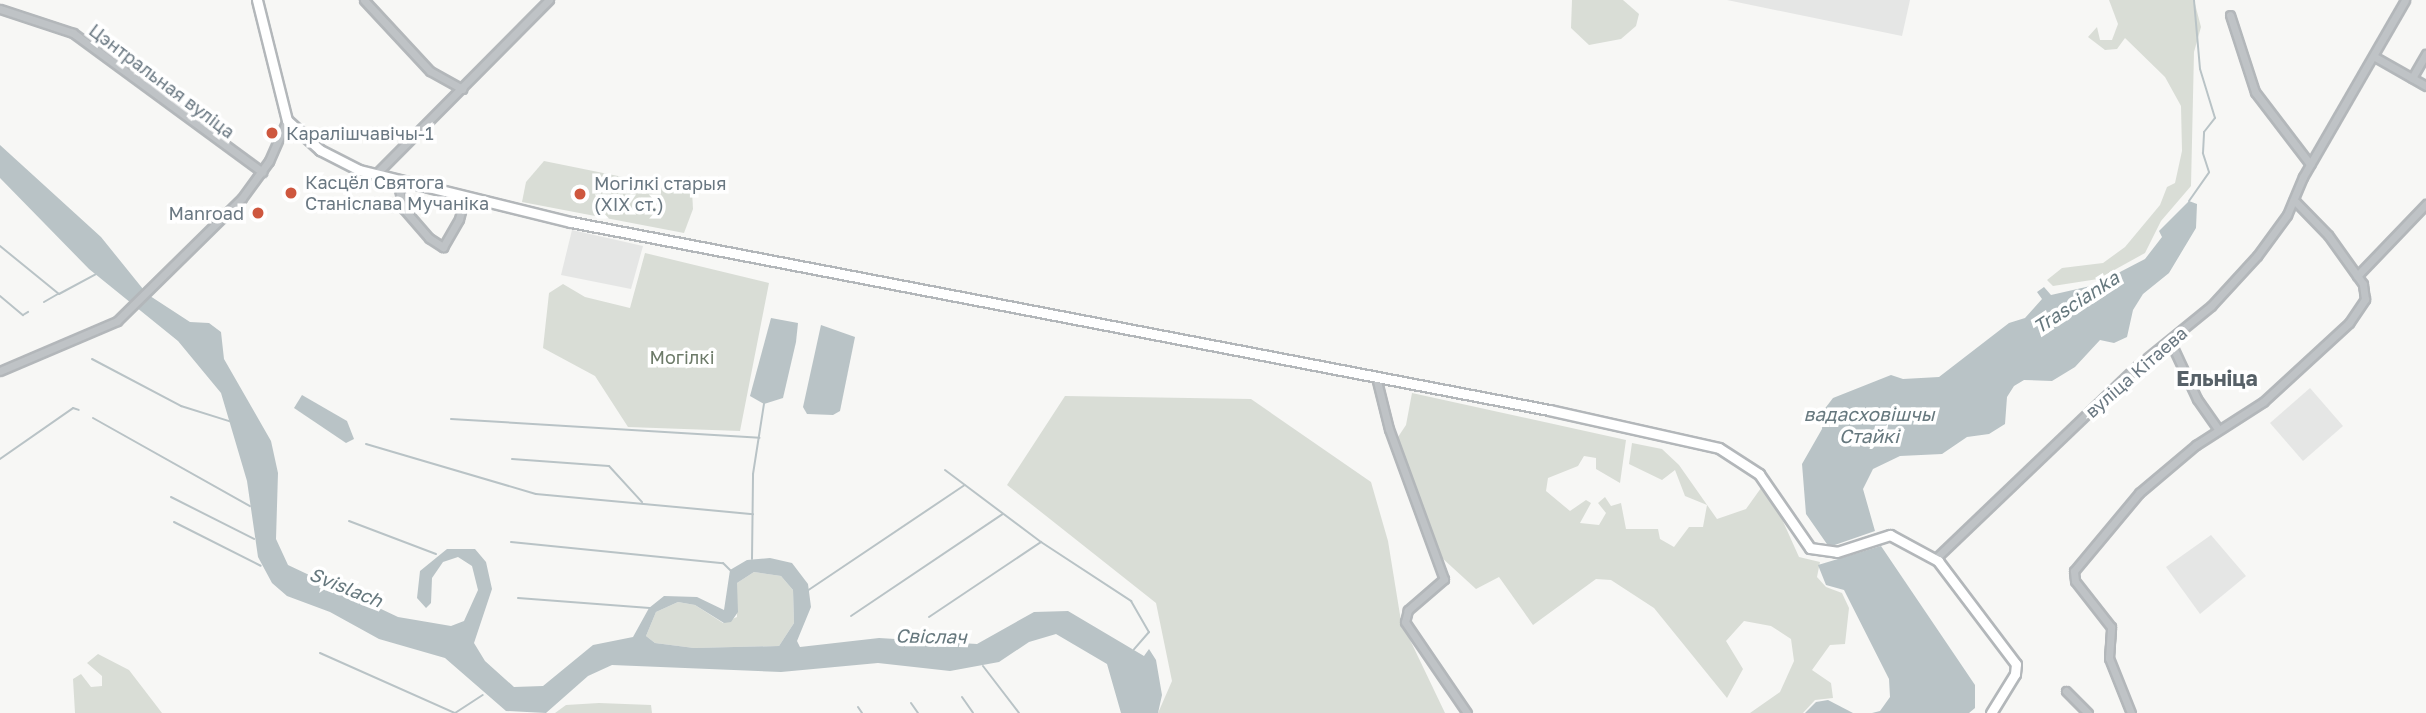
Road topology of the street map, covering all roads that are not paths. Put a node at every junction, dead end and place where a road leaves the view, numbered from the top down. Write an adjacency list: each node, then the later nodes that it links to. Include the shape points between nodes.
1 (257, 0): 12 (main road)
2 (365, 0): 11 (street, via 430,71)
3 (549, 0): 11 (street)
4 (2405, 0): 8 (street, вуліца Кітаева)
5 (0, 9): 14 (street, Цэнтральная вуліца, via 73,33)
6 (2230, 15): 13 (street, via 2255,92)
7 (2426, 54): 9 (street)
8 (2375, 57): 9 (street); 13 (street, вуліца Кітаева)
9 (2412, 78): 10 (street)
10 (2426, 86)
11 (462, 89): 15 (street)
12 (287, 120): 14 (street); 15 (main road, via 330,156)
13 (2310, 164): 18 (street, вуліца Кітаева)
14 (262, 172): 22 (street, via 237,204 123,316 96,333)
15 (375, 175): 16 (main road)
16 (397, 180): 17 (main road); 17 (street, via 403,208 429,239 443,247)
17 (465, 197): 23 (main road)
18 (2294, 200): 20 (street, via 2312,216); 21 (street, вуліца Кітаева, via 2252,262)
19 (2426, 204): 20 (street)
20 (2357, 276): 24 (street, via 2366,295 2354,318 2263,402)
21 (2170, 341): 24 (street, via 2197,399); 25 (street, вуліца Кітаева, via 2136,367)
22 (0, 371)
23 (1376, 377): 25 (main road, via 1712,446 1759,474 1810,548 1837,552 1882,536 1896,537); 27 (street, via 1389,429 1444,579 1408,610 1405,622)
24 (2218, 429): 30 (street, via 2138,493 2074,571 2075,581 2111,627 2109,658)
25 (1935, 559): 28 (main road, via 2015,664 2015,674)
26 (2066, 691): 29 (street)
27 (1467, 713)
28 (1992, 713)
29 (2088, 713)
30 (2131, 713)

